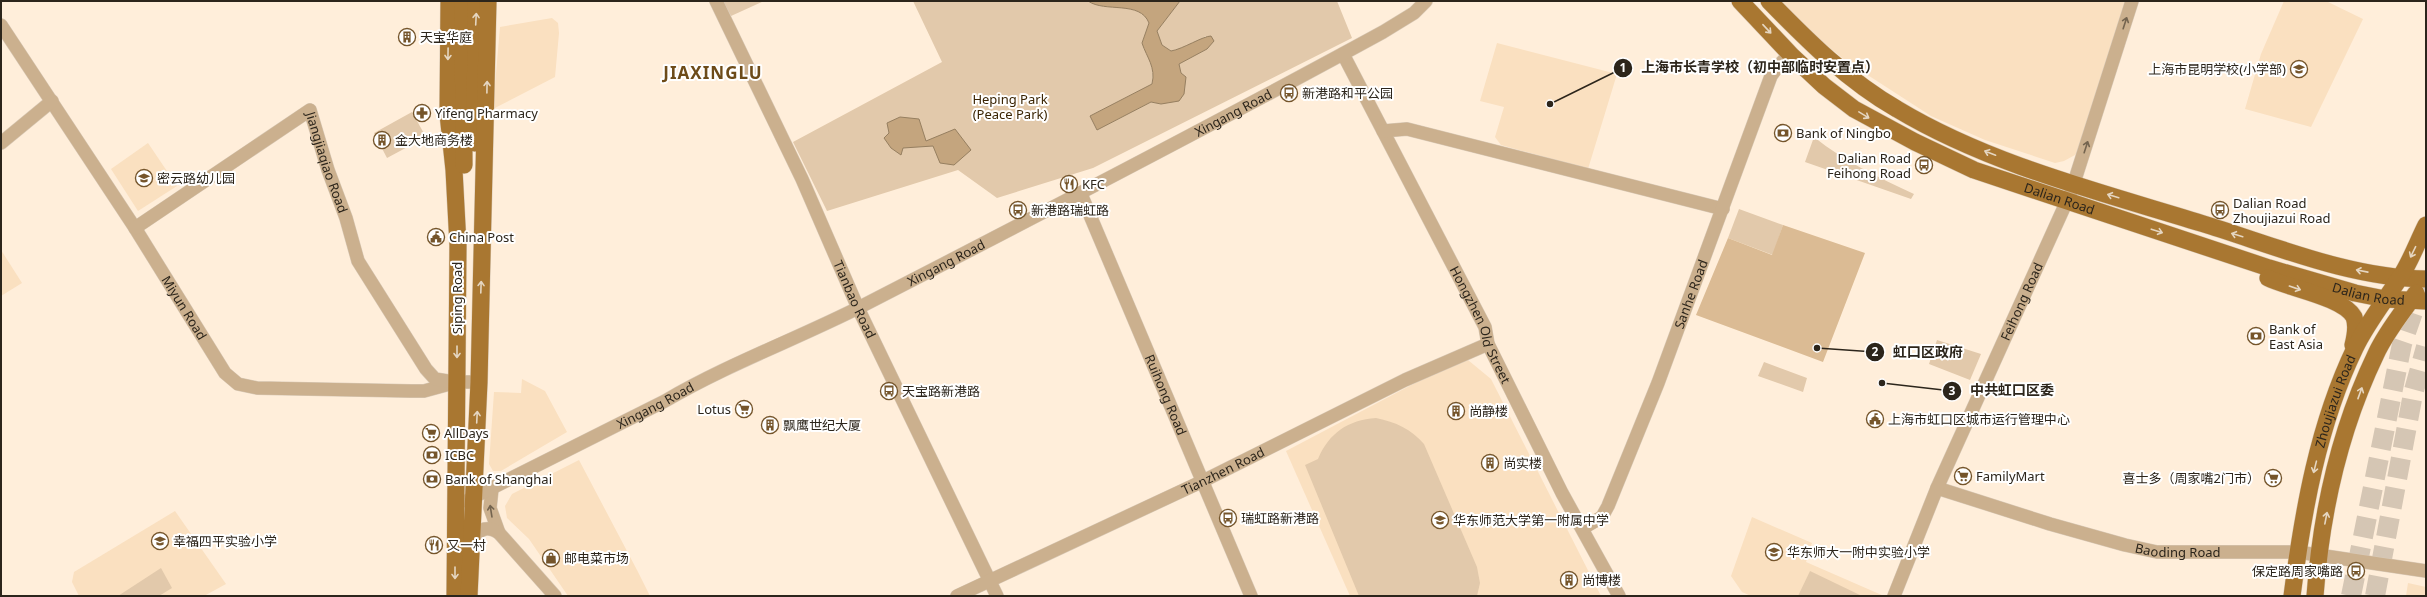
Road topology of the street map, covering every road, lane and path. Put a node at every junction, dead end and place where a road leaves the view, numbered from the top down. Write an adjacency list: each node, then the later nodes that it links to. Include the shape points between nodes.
1 (449, 1): 23 (main road, Siping Road, one-way to 23, via 448,114)
2 (463, 1): 23 (main road, via 465,172)
3 (476, 1): 22 (main road, one-way to 3, via 475,211)
4 (488, 1): 22 (main road, Siping Road, one-way to 4)
5 (716, 1): 29 (street, Tianbao Road, via 802,179)
6 (1426, 1): 11 (street, Xingang Road, via 1402,20)
7 (1740, 1): 12 (main road, Dalian Road, one-way to 12)
8 (1769, 1): 16 (main road, Dalian Road, one-way to 8, via 1948,137 1896,109 1809,43)
9 (2132, 1): 16 (street, Feihong Road, one-way to 9)
10 (1, 25): 13 (street, Miyun Road)
11 (1343, 54): 14 (street, Hongzhen Old Street); 17 (street, Xingang Road)
12 (1790, 54): 18 (main road, Dalian Road, one-way to 18, via 1824,86 1854,108 1901,135 1974,170); 19 (street, Sanhe Road, via 1771,76)
13 (52, 101): 15 (street); 21 (street, Miyun Road)
14 (1383, 131): 19 (street, via 1407,129); 30 (street, Hongzhen Old Street, via 1485,327)
15 (1, 143)
16 (2074, 184): 18 (street, Feihong Road); 25 (main road, Dalian Road, one-way to 16, via 2335,265)
17 (1080, 194): 29 (street, Xingang Road); 34 (street, Ruihong Road)
18 (2067, 201): 24 (main road, Dalian Road, one-way to 24); 35 (street, Feihong Road)
19 (1723, 209): 39 (street, Sanhe Road, via 1608,506 1602,517)
20 (2426, 225): 25 (main road, Zhoujiazui Road, one-way to 25)
21 (135, 228): 32 (street, Miyun Road, via 225,373 238,384 256,388 424,391); 32 (street, Jiangjiaqiao Road, via 310,110 358,261 426,369 435,379)
22 (482, 239): 33 (main road, Siping Road, one-way to 22)
23 (458, 245): 32 (main road, Siping Road, one-way to 32)
24 (2222, 253): 27 (main road, Dalian Road, via 2355,293); 31 (main road, one-way to 31, via 2267,278 2331,301 2349,311 2355,323 2355,331)
25 (2400, 278): 26 (main road, Dalian Road); 27 (main road, Zhoujiazui Road)
26 (2426, 278): 28 (main road, Zhoujiazui Road)
27 (2385, 299): 28 (main road, Dalian Road); 31 (main road, Zhoujiazui Road, via 2370,322)
28 (2418, 301): 43 (main road, Zhoujiazui Road, one-way to 28, via 2337,463 2360,391 2376,353 2391,327)
29 (858, 308): 36 (street, Xingang Road, via 692,385); 45 (street, Tianbao Road)
30 (1488, 344): 34 (street, Tianzhen Road, via 1405,380); 39 (street, Hongzhen Old Street, via 1562,493)
31 (2343, 376): 42 (main road, Zhoujiazui Road, one-way to 42, via 2335,394 2311,481)
32 (457, 382): 33 (street, Miyun Road); 38 (main road, Siping Road)
33 (479, 382): 37 (main road, Siping Road, one-way to 33)
34 (1203, 481): 45 (street, Tianzhen Road); 51 (street, Ruihong Road)
35 (1937, 488): 42 (street, Baoding Road, via 2050,524 2157,552); 53 (street, Feihong Road)
36 (492, 489): 37 (street, Xingang Road); 40 (street, one-way to 36, via 490,508)
37 (473, 498): 38 (street, Xingang Road); 41 (main road, Siping Road)
38 (455, 506): 46 (main road, Siping Road, one-way to 46)
39 (1583, 528): 52 (street, Hongzhen Old Street)
40 (499, 532): 41 (street, via 482,529); 48 (street)
41 (472, 538): 47 (main road, Siping Road)
42 (2298, 552): 43 (street, Baoding Road); 54 (main road, Zhoujiazui Road)
43 (2318, 556): 44 (street, Baoding Road); 55 (main road, Zhoujiazui Road)
44 (2426, 571)
45 (990, 581): 49 (street, Tianzhen Road); 50 (street, Tianbao Road)
46 (455, 596)
47 (469, 596)
48 (555, 596)
49 (958, 596)
50 (997, 596)
51 (1251, 596)
52 (1619, 596)
53 (1894, 596)
54 (2292, 596)
55 (2315, 596)

